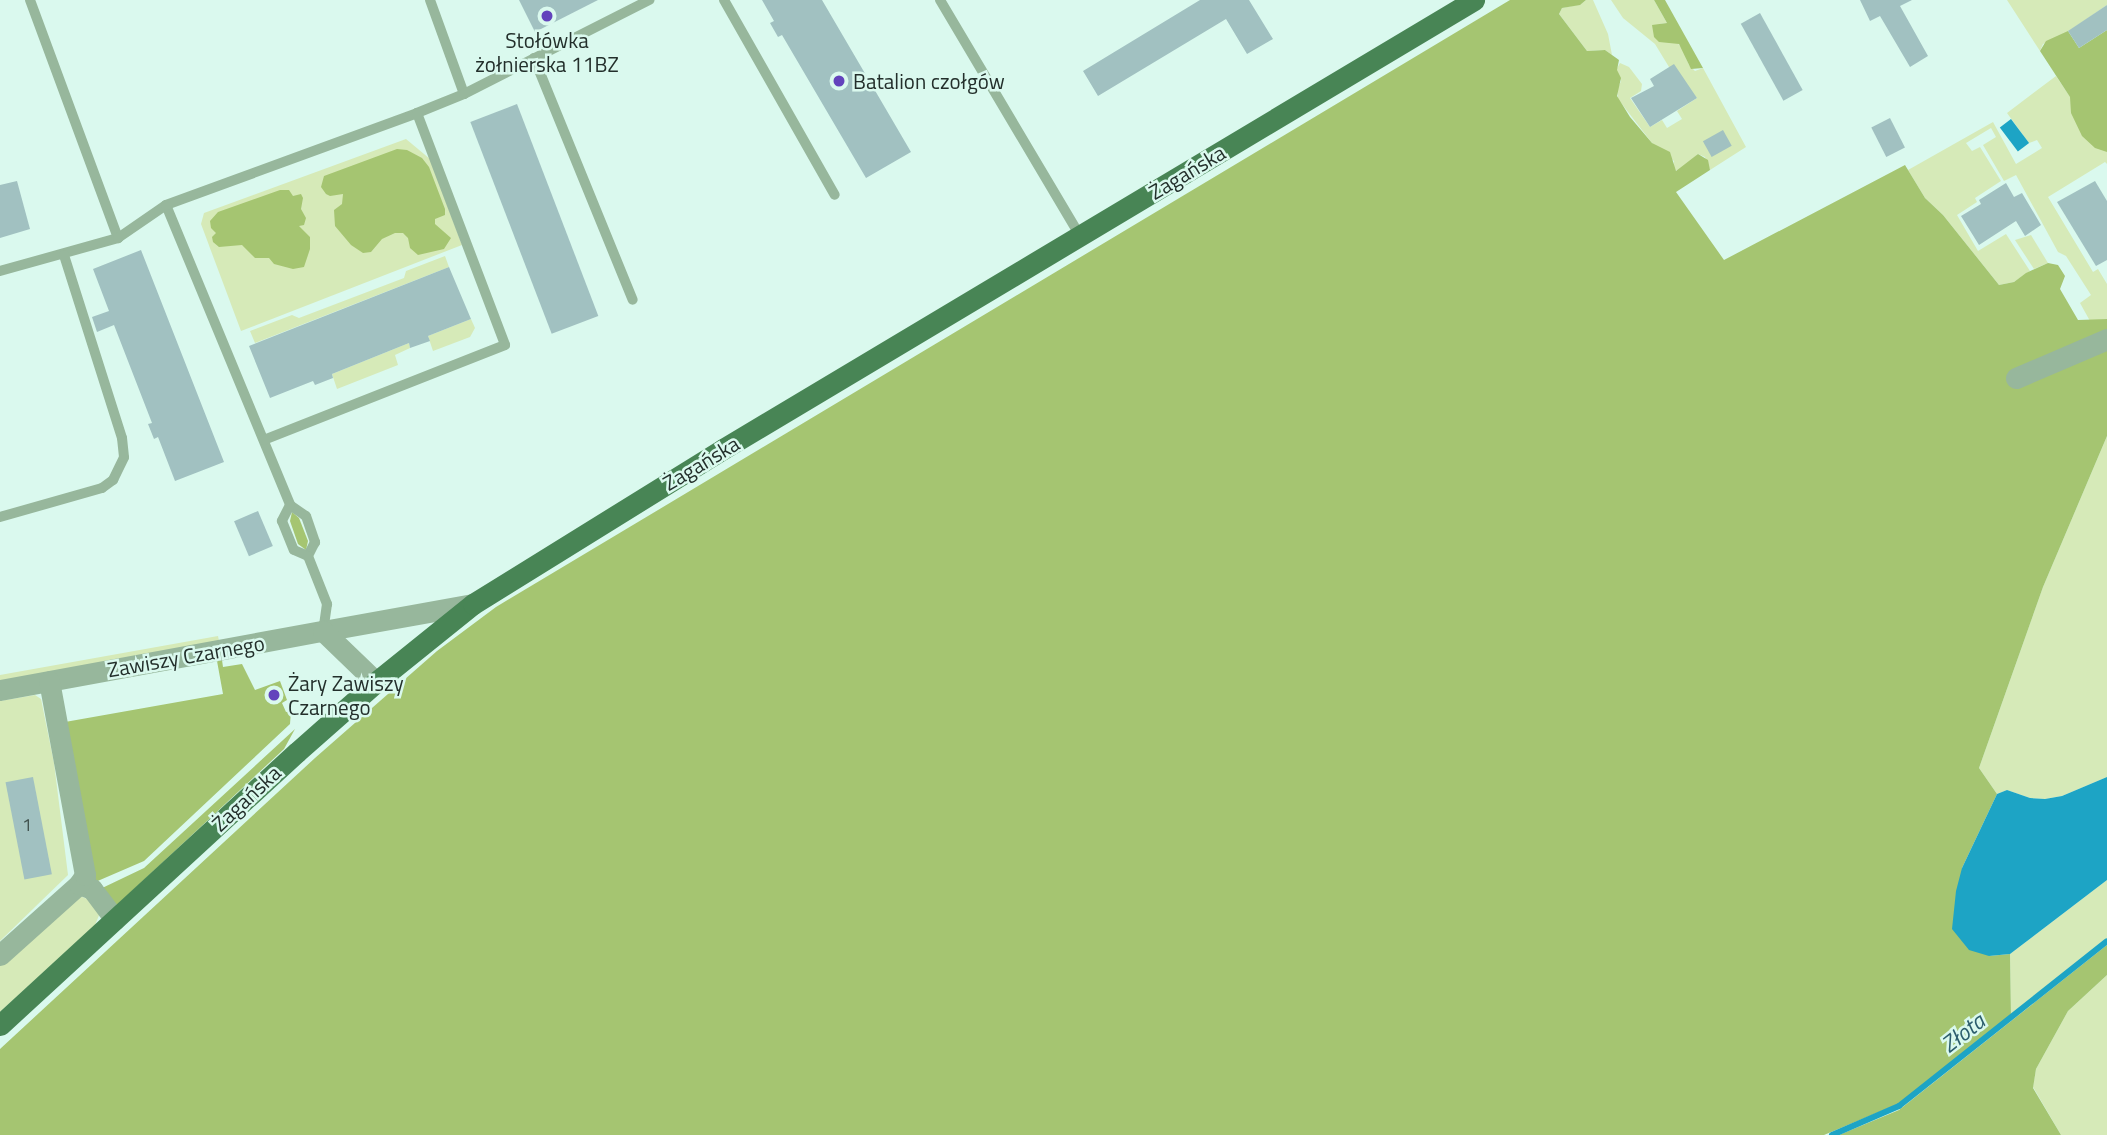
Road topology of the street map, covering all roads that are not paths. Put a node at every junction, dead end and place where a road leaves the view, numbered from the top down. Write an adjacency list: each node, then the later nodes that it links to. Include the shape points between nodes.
1 (30, 0): 13 (lane)
2 (430, 0): 8 (lane)
3 (649, 0): 7 (lane)
4 (724, 0): 10 (lane)
5 (940, 0): 12 (lane)
6 (1474, 0): 12 (main road, Żagańska)
7 (534, 58): 8 (lane); 16 (lane)
8 (464, 94): 9 (lane)
9 (417, 113): 11 (lane); 19 (lane, via 505,345)
10 (835, 195)
11 (166, 205): 13 (lane); 19 (lane)
12 (1080, 236): 23 (main road, Żagańska)
13 (118, 238): 14 (lane)
14 (64, 255): 15 (lane); 21 (lane, via 124,457 113,480 102,488)
15 (0, 271)
16 (633, 300)
17 (2107, 339): 18 (street)
18 (2016, 378)
19 (264, 440): 20 (lane)
20 (290, 505): 22 (lane, via 306,516 315,542); 22 (lane, via 282,522 294,550)
21 (0, 517)
22 (307, 556): 24 (lane, via 327,604)
23 (473, 604): 24 (street, Zawiszy Czarnego); 26 (main road, Żagańska)
24 (323, 631): 25 (street, Zawiszy Czarnego); 26 (street)
25 (49, 681): 27 (street, Zawiszy Czarnego); 28 (street, via 85,875)
26 (376, 682): 29 (main road, Żagańska)
27 (0, 690)
28 (79, 884): 29 (street, via 92,889); 30 (street)
29 (115, 919): 31 (main road, Żagańska)
30 (0, 956)
31 (0, 1025)

